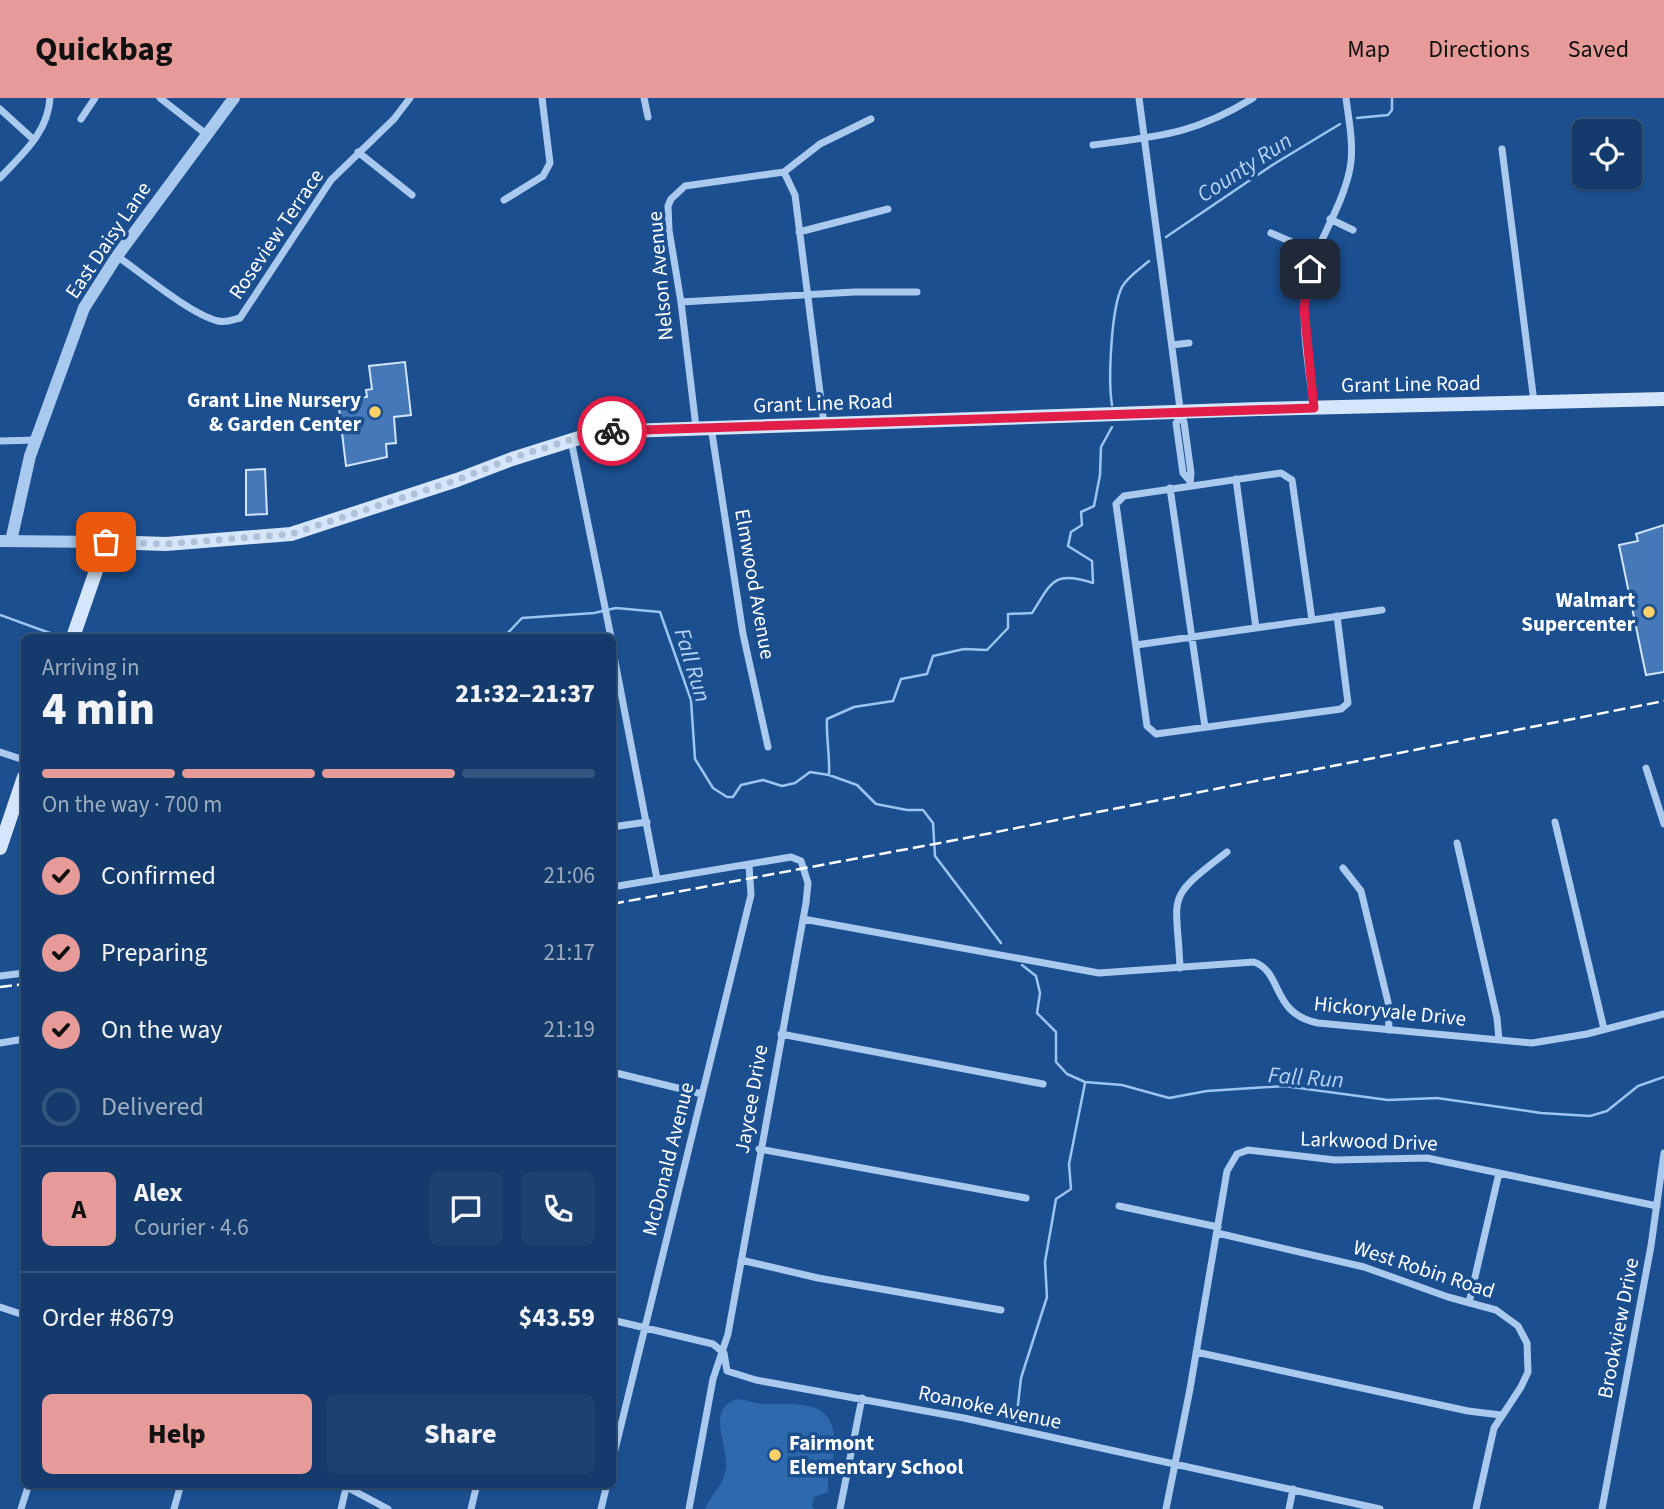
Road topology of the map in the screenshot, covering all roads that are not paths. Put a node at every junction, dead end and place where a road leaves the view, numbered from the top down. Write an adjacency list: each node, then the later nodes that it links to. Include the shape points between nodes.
1 (50, 98): 17 (street, via 45,122)
2 (95, 98): 13 (street)
3 (160, 98): 15 (street)
4 (234, 98): 15 (street, East Daisy Lane)
5 (411, 98): 20 (street, Roseview Terrace)
6 (542, 98): 24 (street, via 550,163 543,176)
7 (644, 98): 12 (street)
8 (1139, 98): 16 (street)
9 (1252, 98): 16 (street, via 1198,127)
10 (1346, 98): 26 (street, via 1350,171)
11 (0, 109): 17 (street)
12 (648, 117)
13 (81, 119)
14 (871, 119): 21 (street, Nelson Avenue, via 820,144)
15 (206, 134): 31 (street, East Daisy Lane)
16 (1145, 138): 18 (street); 36 (street)
17 (34, 140): 22 (street)
18 (1093, 145)
19 (1502, 149): 38 (street)
20 (358, 152): 23 (street); 31 (street, Roseview Terrace, via 324,188 240,318 218,321)
21 (784, 172): 28 (street, via 795,195); 34 (street, Nelson Avenue, via 685,186 671,199 669,230)
22 (0, 178)
23 (412, 195)
24 (504, 200)
25 (888, 209): 28 (street)
26 (1330, 219): 27 (street); 30 (street)
27 (1353, 230)
28 (799, 232): 33 (street)
29 (1271, 233): 30 (street)
30 (1315, 252): 39 (street, via 1304,308)
31 (117, 256): 44 (street, East Daisy Lane, via 77,322)
32 (917, 292): 33 (street)
33 (808, 296): 34 (street); 41 (street)
34 (681, 302): 43 (street, Nelson Avenue)
35 (1189, 343): 36 (street)
36 (1172, 345): 40 (street)
37 (1664, 398): 38 (main road, Grant Line Road)
38 (1534, 402): 39 (main road, Grant Line Road)
39 (1314, 408): 40 (main road, Grant Line Road)
40 (1181, 414): 41 (main road, Grant Line Road); 48 (street)
41 (824, 424): 42 (main road, Grant Line Road)
42 (711, 426): 43 (main road, Grant Line Road); 64 (street, Elmwood Avenue, via 743,635)
43 (696, 427): 45 (main road, Grant Line Road, via 598,432)
44 (36, 440): 46 (street); 50 (street, East Daisy Lane)
45 (571, 440): 51 (main road, Grant Line Road, via 291,534 178,543); 57 (street)
46 (0, 441)
47 (1236, 479): 48 (street); 54 (street, via 1281,473 1292,480); 55 (street)
48 (1189, 483): 49 (street)
49 (1170, 488): 58 (street); 59 (street, via 1124,496 1116,504)
50 (5, 541): 51 (street, Grant Line Road)
51 (106, 542): 56 (main road)
52 (1382, 610): 53 (street)
53 (1337, 616): 54 (street); 63 (street, via 1348,703 1341,709)
54 (1312, 620): 55 (street)
55 (1256, 628): 58 (street)
56 (74, 634)
57 (610, 634)
58 (1192, 637): 59 (street); 63 (street)
59 (1136, 645): 63 (street, via 1147,726 1156,734)
60 (616, 665): 61 (street)
61 (623, 697): 62 (street); 69 (street)
62 (616, 698)
63 (1205, 727)
64 (768, 747)
65 (0, 751): 66 (street)
66 (21, 759)
67 (1646, 768): 71 (street)
68 (21, 786): 74 (main road)
69 (647, 822): 72 (street); 78 (street)
70 (1555, 822): 86 (street)
71 (1664, 824)
72 (616, 826)
73 (1457, 843): 89 (street)
74 (0, 848)
75 (1227, 852): 81 (street, via 1179,894 1175,908)
76 (749, 865): 78 (street); 80 (street, Jaycee Drive, via 801,861 807,883); 93 (street, McDonald Avenue, via 751,895)
77 (1343, 868): 85 (street, via 1361,891 1388,1002)
78 (657, 879): 79 (street)
79 (616, 886)
80 (803, 919): 81 (street, Hickoryvale Drive, via 1114,974); 87 (street, Jaycee Drive)
81 (1180, 968): 85 (street, Hickoryvale Drive, via 1254,962 1266,968 1279,996 1302,1019)
82 (21, 973): 83 (street)
83 (0, 976)
84 (1664, 1014): 86 (street, Hickoryvale Drive)
85 (1390, 1030): 89 (street, Hickoryvale Drive)
86 (1604, 1030): 89 (street, Hickoryvale Drive, via 1541,1043)
87 (781, 1034): 92 (street); 94 (street, Jaycee Drive)
88 (21, 1040): 90 (street)
89 (1499, 1040)
90 (0, 1043)
91 (616, 1073): 93 (street)
92 (1044, 1084)
93 (702, 1094): 107 (street, McDonald Avenue)
94 (759, 1150): 97 (street); 101 (street, Jaycee Drive)
95 (1664, 1153): 99 (street, Brookview Drive)
96 (1499, 1173): 99 (street, Larkwood Drive); 100 (street, Larkwood Drive, via 1417,1157 1335,1160 1242,1151 1229,1164); 102 (street)
97 (1026, 1198)
98 (1119, 1206): 100 (street, West Robin Road)
99 (1657, 1206): 133 (street, Brookview Drive)
100 (1217, 1230): 102 (street, West Robin Road, via 1364,1267); 109 (street)
101 (741, 1260): 104 (street, via 817,1279); 108 (street, Jaycee Drive)
102 (1469, 1303): 111 (street, West Robin Road, via 1505,1314 1527,1343 1528,1372)
103 (0, 1307): 105 (street)
104 (1001, 1310)
105 (21, 1314)
106 (616, 1321): 107 (street)
107 (645, 1328): 108 (street, via 713,1344); 112 (street, McDonald Avenue)
108 (723, 1351): 110 (street, Roanoke Avenue, via 724,1368 732,1374); 127 (street, Jaycee Drive, via 713,1380)
109 (1196, 1352): 111 (street, via 1468,1412); 113 (street)
110 (862, 1398): 113 (street, Roanoke Avenue); 128 (street)
111 (1501, 1415): 132 (street, West Robin Road, via 1491,1436)
112 (616, 1446)
113 (1174, 1464): 120 (street, Roanoke Avenue); 129 (street)
114 (28, 1488): 121 (street)
115 (180, 1488): 122 (street)
116 (344, 1488): 123 (street)
117 (350, 1488): 124 (street)
118 (476, 1488): 125 (street)
119 (606, 1488): 126 (street)
120 (1293, 1489): 130 (street); 131 (street, Roanoke Avenue)
121 (21, 1509)
122 (174, 1509)
123 (341, 1509)
124 (388, 1509)
125 (471, 1509)
126 (601, 1509)
127 (689, 1509)
128 (840, 1509)
129 (1166, 1509)
130 (1289, 1509)
131 (1380, 1509)
132 (1476, 1509)
133 (1602, 1509)

